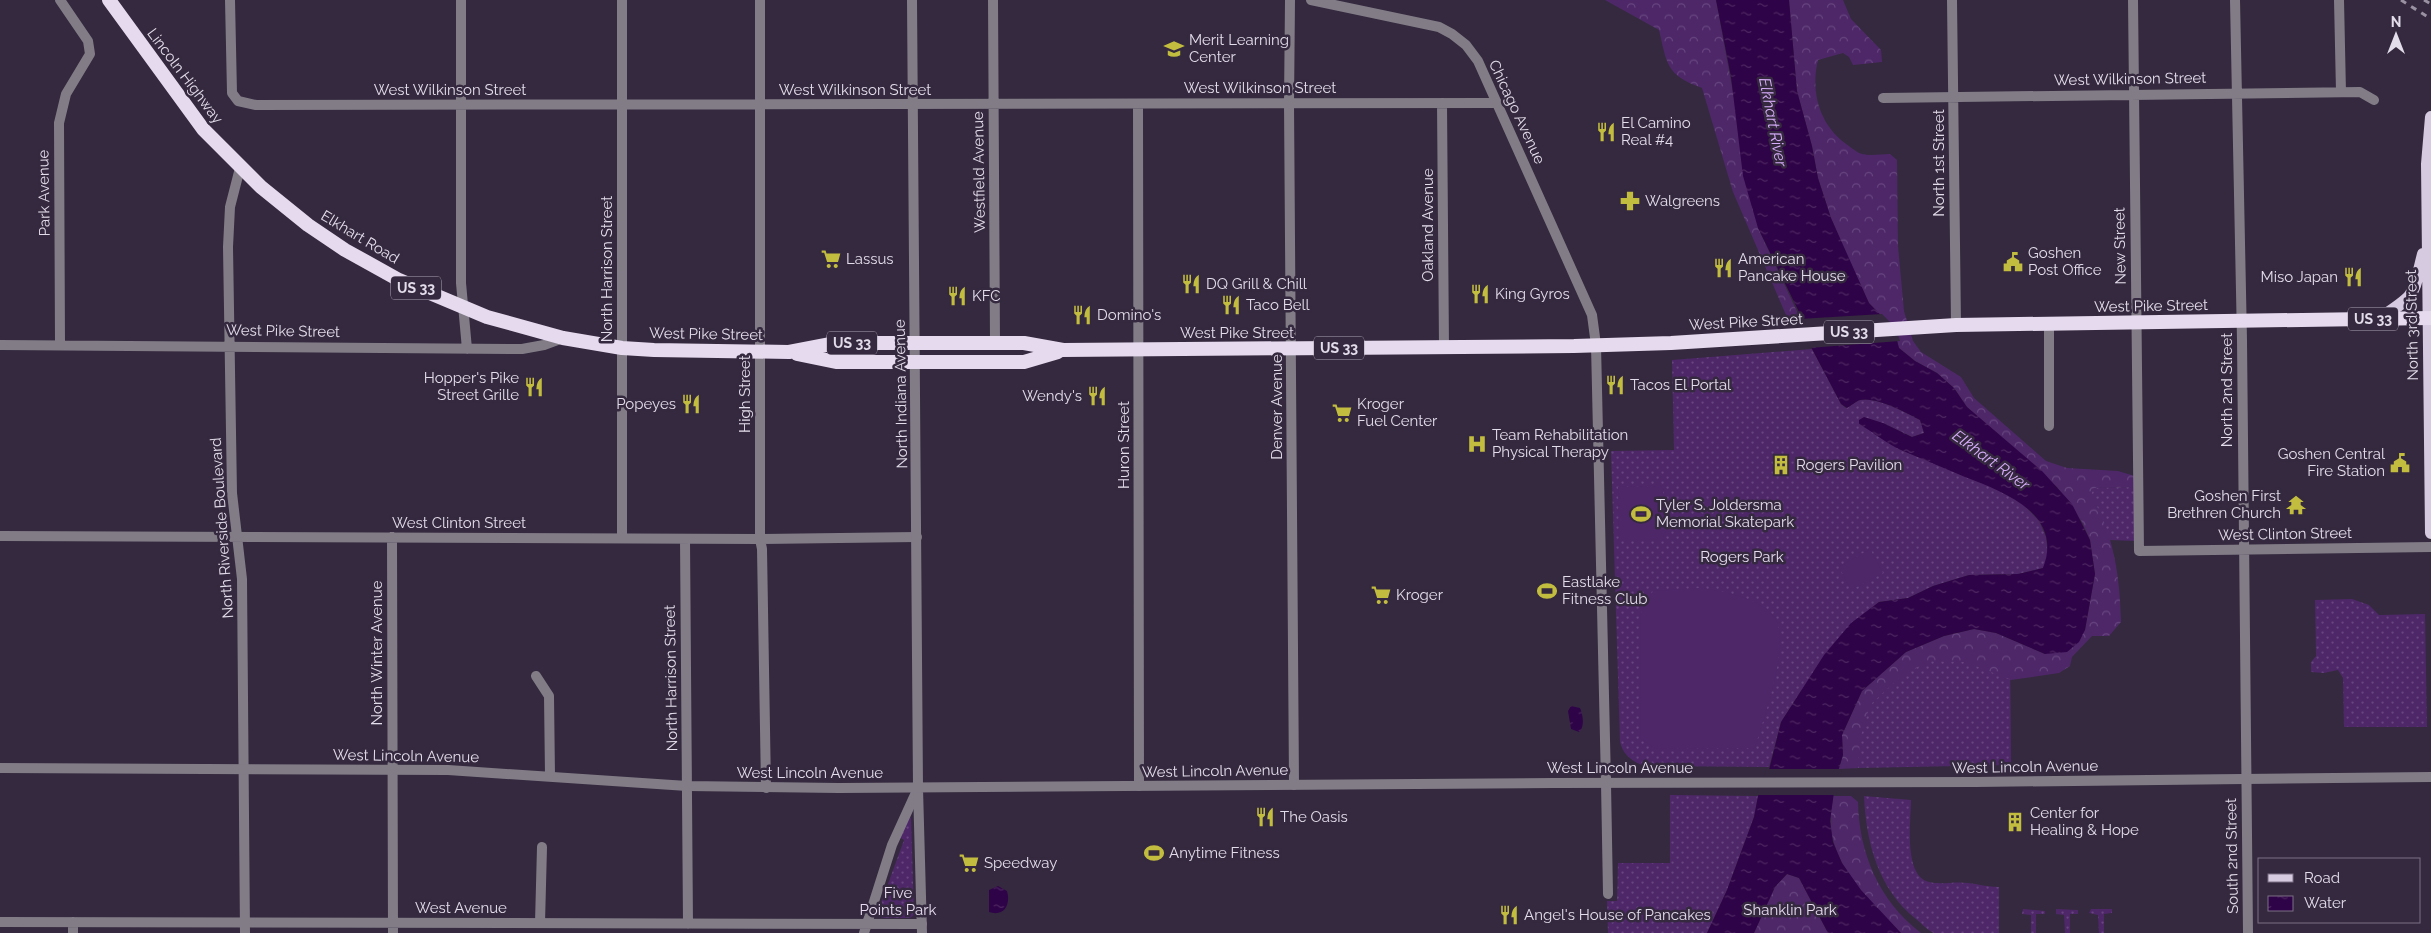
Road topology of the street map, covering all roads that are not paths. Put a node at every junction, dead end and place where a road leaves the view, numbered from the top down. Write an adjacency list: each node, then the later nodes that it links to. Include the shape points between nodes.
1 (60, 0): 44 (street, Park Avenue, via 90,48 88,59 66,94 58,123)
2 (109, 0): 31 (highway, Lincoln Highway / US 33, via 203,129)
3 (230, 0): 27 (street, West Wilkinson Street, via 230,78 235,98 246,104)
4 (461, 0): 27 (street)
5 (622, 0): 24 (street, North Harrison Street)
6 (760, 0): 28 (street, High Street)
7 (912, 0): 25 (street, North Indiana Avenue)
8 (992, 0): 29 (street, Westfield Avenue)
9 (1290, 0): 21 (street, Denver Avenue)
10 (1311, 0): 23 (street, Chicago Avenue, via 1422,22 1452,34 1466,45 1478,62)
11 (1952, 0): 18 (street, North 1st Street)
12 (2133, 0): 17 (street, New Street)
13 (2235, 0): 16 (street, North 2nd Street)
14 (2339, 0): 15 (street)
15 (2341, 92): 16 (street, West Wilkinson Street); 20 (street, West Wilkinson Street, via 2360,92)
16 (2236, 93): 17 (street, West Wilkinson Street); 36 (street, North 2nd Street)
17 (2133, 94): 18 (street, West Wilkinson Street); 37 (street, New Street)
18 (1954, 97): 19 (street, West Wilkinson Street); 39 (street, North 1st Street)
19 (1883, 98)
20 (2374, 100)
21 (1289, 103): 22 (street, West Wilkinson Street); 26 (street, West Wilkinson Street); 50 (street, Denver Avenue)
22 (1442, 103): 23 (street, West Wilkinson Street); 48 (street, Oakland Avenue)
23 (1497, 103): 45 (street, Chicago Avenue, via 1592,315)
24 (622, 104): 27 (street, West Wilkinson Street); 28 (street, West Wilkinson Street); 47 (street, North Harrison Street)
25 (913, 104): 28 (street, West Wilkinson Street); 29 (street, West Wilkinson Street); 42 (street, North Indiana Avenue, via 912,235)
26 (1138, 104): 29 (street, West Wilkinson Street); 52 (street, Huron Street)
27 (461, 105): 33 (street, via 461,283)
28 (760, 105): 53 (street, High Street)
29 (993, 105): 41 (street, Westfield Avenue)
30 (2431, 117): 32 (main road, North 3rd Street)
31 (240, 168): 33 (highway, Elkhart Road / US 33, via 308,225 345,250 399,280); 46 (street, North Riverside Boulevard, via 228,221)
32 (2427, 237): 34 (main road, via 2413,293 2408,300); 35 (main road, North 3rd Street)
33 (464, 308): 40 (highway, Elkhart Road / US 33); 49 (street)
34 (2380, 318): 35 (highway, West Pike Street / US 33); 36 (highway, West Pike Street / US 33)
35 (2430, 318): 57 (main road, North 3rd Street)
36 (2241, 321): 37 (highway, West Pike Street / US 33); 66 (street, North 2nd Street)
37 (2137, 322): 38 (highway, West Pike Street / US 33); 67 (street, New Street)
38 (2049, 324): 39 (highway, West Pike Street / US 33); 56 (street)
39 (1956, 326): 45 (highway, West Pike Street / US 33)
40 (563, 338): 47 (highway, Elkhart Road / US 33); 49 (street, West Pike Street, via 522,349)
41 (995, 343): 42 (highway, West Pike Street / US 33); 51 (highway, West Pike Street / US 33, via 1024,343)
42 (916, 344): 54 (highway, West Pike Street / US 33, via 836,343); 55 (street, North Indiana Avenue)
43 (0, 345): 44 (street, West Pike Street)
44 (60, 345): 46 (street, West Pike Street)
45 (1596, 345): 48 (highway, West Pike Street / US 33); 75 (street, Chicago Avenue)
46 (230, 346): 49 (street, West Pike Street); 59 (street, North Riverside Boulevard, via 232,493)
47 (622, 348): 53 (highway, West Pike Street / US 33); 62 (street, North Harrison Street)
48 (1444, 348): 50 (highway, West Pike Street / US 33)
49 (467, 349)
50 (1291, 349): 52 (highway, West Pike Street / US 33); 76 (street, Denver Avenue)
51 (1063, 350): 52 (highway, West Pike Street / US 33); 55 (highway, West Pike Street, via 1024,362)
52 (1138, 350): 78 (street, Huron Street)
53 (760, 352): 54 (highway, West Pike Street / US 33); 64 (street, High Street)
54 (789, 352): 55 (highway, West Pike Street, via 836,362)
55 (916, 362): 61 (street, North Indiana Avenue)
56 (2049, 426)
57 (2431, 533)
58 (0, 536): 59 (street, West Clinton Street)
59 (238, 536): 60 (street, West Clinton Street); 70 (street, North Riverside Boulevard, via 242,580)
60 (392, 537): 62 (street, West Clinton Street); 71 (street, North Winter Avenue)
61 (917, 537): 64 (street, West Clinton Street); 80 (street, North Indiana Avenue)
62 (622, 538): 63 (street, West Clinton Street)
63 (685, 539): 64 (street, West Clinton Street); 77 (street, North Harrison Street)
64 (760, 539): 79 (street, High Street)
65 (2431, 547): 66 (street, West Clinton Street)
66 (2243, 549): 67 (street, West Clinton Street); 74 (street, North 2nd Street)
67 (2139, 551)
68 (536, 676): 72 (street, via 549,696)
69 (0, 768): 70 (street, West Lincoln Avenue)
70 (244, 768): 71 (street, West Lincoln Avenue); 87 (street, North Riverside Boulevard)
71 (392, 769): 72 (street, West Lincoln Avenue); 88 (street, North Winter Avenue)
72 (550, 776): 77 (street, West Lincoln Avenue)
73 (2431, 777): 74 (street, West Lincoln Avenue)
74 (2246, 780): 75 (street, West Lincoln Avenue); 91 (street, South 2nd Street)
75 (1606, 783): 76 (street, West Lincoln Avenue); 82 (street, Chicago Avenue)
76 (1294, 785): 78 (street, West Lincoln Avenue)
77 (687, 786): 79 (street, West Lincoln Avenue); 85 (street, North Harrison Street)
78 (1139, 786): 80 (street, West Lincoln Avenue)
79 (766, 788): 80 (street, West Lincoln Avenue)
80 (918, 788): 89 (street, North Indiana Avenue); 90 (street, via 892,845)
81 (542, 847): 84 (street)
82 (1608, 894)
83 (0, 922): 86 (street, West Avenue)
84 (540, 923): 85 (street, West Avenue); 88 (street, West Avenue)
85 (688, 924): 90 (street, West Avenue)
86 (73, 928): 87 (street, West Avenue)
87 (245, 928): 88 (street, West Avenue)
88 (394, 928)
89 (922, 928): 90 (street, West Avenue)
90 (865, 929)
91 (2248, 933)

